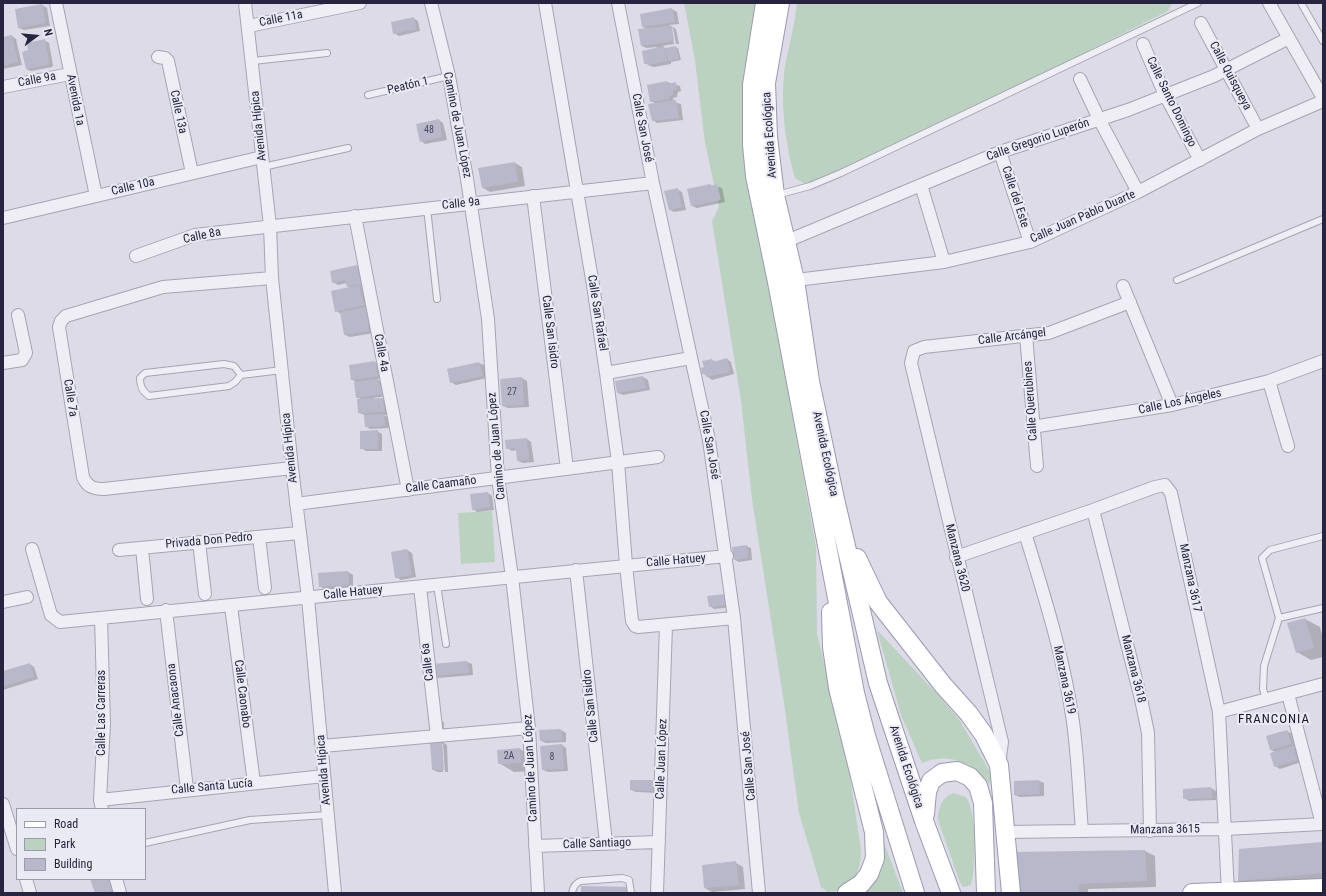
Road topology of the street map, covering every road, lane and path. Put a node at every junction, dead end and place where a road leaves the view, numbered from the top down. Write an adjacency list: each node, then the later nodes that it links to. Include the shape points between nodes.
1 (56, 3): 23 (street, Avenida 1a)
2 (245, 3): 15 (street, Avenida Hípica)
3 (360, 3): 13 (street, Calle 11a)
4 (431, 3): 24 (street, Camino de Juan López)
5 (545, 3): 40 (street, Calle San Rafael)
6 (618, 3): 38 (street, Calle San José)
7 (765, 3): 37 (main road, Avenida Ecológica, via 752,85)
8 (780, 3): 44 (main road, Avenida Ecológica, via 766,83 768,137)
9 (1198, 3): 12 (lane)
10 (1269, 3): 16 (street)
11 (1301, 3): 17 (lane)
12 (1192, 4): 44 (lane, via 841,173 810,186)
13 (322, 7): 15 (street, Calle 11a)
14 (1201, 23): 22 (street, Calle Quisqueya)
15 (249, 26): 21 (street, Avenida Hípica)
16 (1288, 38): 22 (street, Calle Gregorio Luperón); 29 (street)
17 (1323, 41)
18 (1144, 44): 28 (street, Calle Santo Domingo)
19 (326, 53): 21 (lane)
20 (158, 57): 36 (street, Calle 13a, via 168,61)
21 (252, 61): 35 (street, Avenida Hípica)
22 (1227, 70): 28 (street, Calle Gregorio Luperón); 31 (street, Calle Quisqueya)
23 (70, 74): 26 (street, Calle 9a); 42 (street, Avenida 1a)
24 (449, 76): 27 (lane, Peatón 1); 45 (street, Camino de Juan López)
25 (1080, 79): 30 (street)
26 (3, 87)
27 (368, 95)
28 (1165, 95): 30 (street, Calle Gregorio Luperón); 34 (street, Calle Santo Domingo)
29 (1323, 100): 31 (street, Calle Juan Pablo Duarte)
30 (1099, 119): 33 (street, Calle Gregorio Luperón); 41 (street)
31 (1258, 129): 34 (street, Calle Juan Pablo Duarte)
32 (348, 148): 35 (lane)
33 (1000, 152): 39 (street, Calle Gregorio Luperón); 52 (street, Calle del Este)
34 (1200, 160): 41 (street, Calle Juan Pablo Duarte)
35 (263, 162): 36 (street, Calle 10a); 50 (street, Avenida Hípica)
36 (192, 173): 42 (street, Calle 10a)
37 (755, 176): 44 (lane); 53 (main road, Avenida Ecológica)
38 (653, 183): 40 (street, Calle 9a); 66 (street, Calle San José)
39 (921, 186): 51 (street, Calle Gregorio Luperón); 55 (street)
40 (577, 192): 43 (street, Calle 9a); 70 (street, Calle San Rafael, via 594,285)
41 (1138, 192): 52 (street, Calle Juan Pablo Duarte)
42 (96, 196): 48 (street, Calle 10a)
43 (533, 196): 45 (street, Calle 9a); 80 (street, Calle San Isidro)
44 (775, 196): 51 (main road, Avenida Ecológica)
45 (471, 204): 46 (street, Calle 9a); 81 (street, Camino de Juan López, via 488,319)
46 (427, 208): 47 (street, Calle 9a); 61 (lane)
47 (355, 216): 50 (street, Calle 9a); 82 (street, Calle 4a)
48 (3, 218)
49 (1323, 219): 58 (lane)
50 (270, 226): 54 (street, Calle 8a, via 195,235); 56 (street, Avenida Hípica)
51 (787, 241): 53 (street, Calle Gregorio Luperón); 57 (main road, Avenida Ecológica)
52 (1030, 242): 55 (street, Calle Juan Pablo Duarte)
53 (769, 244): 59 (main road, Avenida Ecológica)
54 (136, 256)
55 (944, 262): 57 (street, Calle Juan Pablo Duarte)
56 (272, 278): 69 (street, Avenida Hípica); 79 (street, Calle 7a, via 163,287 66,316 61,320 59,327 83,478 90,487 104,489)
57 (795, 280): 59 (street, Calle Juan Pablo Duarte); 89 (main road, Avenida Ecológica, via 810,381)
58 (1177, 280)
59 (777, 282): 101 (main road, Avenida Ecológica)
60 (1124, 286): 62 (street)
61 (437, 299)
62 (1130, 302): 64 (street, Calle Arcángel, via 1050,333); 73 (street)
63 (18, 314): 68 (street, via 26,354 22,360)
64 (1026, 335): 65 (street, Calle Arcángel, via 924,347); 74 (street, Calle Querubines)
65 (914, 351): 95 (street, Manzana 3620, via 911,363)
66 (692, 358): 70 (street); 94 (street, Calle San José, via 709,440)
67 (1323, 361): 72 (street, Calle Los Ángeles)
68 (3, 363)
69 (282, 370): 71 (lane); 79 (street, Avenida Hípica)
70 (606, 373): 77 (street, Calle San Rafael)
71 (241, 375): 71 (lane, via 234,366 224,364 145,373 140,378 140,384 143,392 149,396 229,386)
72 (1269, 381): 73 (street, Calle Los Ángeles); 75 (street)
73 (1172, 405): 74 (street, Calle Los Ángeles)
74 (1032, 427): 78 (street, Calle Querubines)
75 (1288, 446)
76 (658, 458): 77 (street, Calle Caamaño)
77 (618, 462): 80 (street, Calle Caamaño); 96 (street, Calle San Rafael)
78 (1037, 466)
79 (292, 468): 83 (street, Avenida Hípica)
80 (566, 469): 81 (street, Calle Caamaño)
81 (498, 478): 82 (street, Calle Caamaño); 98 (street, Camino de Juan López)
82 (408, 490): 83 (street, Calle Caamaño)
83 (296, 504): 85 (street, Avenida Hípica)
84 (1093, 510): 86 (street, Manzana 3617); 119 (street, Manzana 3617, via 1155,487 1165,485 1171,493); 134 (street, Manzana 3618, via 1148,734)
85 (300, 533): 88 (street, Privada Don Pedro); 105 (street, Avenida Hípica)
86 (1025, 533): 95 (street, Manzana 3617); 133 (street, Manzana 3619, via 1049,609 1065,678 1075,742)
87 (1323, 536): 113 (lane, via 1270,550 1264,554 1262,558)
88 (259, 537): 90 (street, Privada Don Pedro); 102 (street)
89 (843, 537): 123 (main road, via 856,556 878,602 973,720 984,735); 130 (main road, Avenida Ecológica, via 878,682)
90 (199, 542): 91 (street, Privada Don Pedro); 103 (street)
91 (142, 548): 93 (street, Privada Don Pedro); 106 (street)
92 (32, 549): 111 (street, Calle Hatuey, via 51,615 55,620 60,622)
93 (119, 550)
94 (727, 556): 96 (street, Calle Hatuey); 112 (street, Calle San José)
95 (956, 557): 123 (street, Manzana 3620, via 982,653 1002,742)
96 (626, 565): 97 (street, Calle Hatuey); 114 (street, Calle San Rafael, via 632,621 635,626)
97 (576, 570): 98 (street, Calle Hatuey); 138 (street, Calle San Isidro)
98 (512, 577): 99 (street, Calle Hatuey); 120 (street, Camino de Juan López)
99 (437, 585): 100 (street, Calle Hatuey); 115 (lane)
100 (420, 587): 105 (street, Calle Hatuey); 121 (street, Calle 6a)
101 (835, 587): 154 (main road, via 830,615 838,688 874,832 875,858 869,874 861,884); 155 (main road, Avenida Ecológica, via 855,693 866,736)
102 (264, 588)
103 (205, 594)
104 (27, 597): 107 (street)
105 (308, 598): 108 (street, Calle Hatuey); 122 (street, Avenida Hípica)
106 (147, 599)
107 (3, 602)
108 (231, 606): 110 (street, Calle Hatuey); 125 (street, Calle Caonabo)
109 (1323, 608): 113 (lane)
110 (166, 610): 111 (street, Calle Hatuey); 126 (street, Calle Anacaona)
111 (101, 618): 128 (street, Calle Las Carreras, via 104,724)
112 (734, 618): 114 (street); 153 (street, Calle San José)
113 (1279, 618): 118 (lane, via 1264,666 1263,689)
114 (666, 625): 136 (street, Calle Juan López)
115 (446, 644)
116 (1323, 684): 117 (street)
117 (1288, 694): 118 (street); 131 (street)
118 (1266, 699): 119 (street)
119 (1219, 712): 132 (street, Manzana 3617)
120 (529, 728): 121 (street); 139 (street, Camino de Juan López)
121 (437, 736): 122 (street)
122 (322, 746): 124 (street, Avenida Hípica)
123 (999, 765): 135 (main road)
124 (324, 776): 125 (street, Calle Santa Lucía); 129 (street, Avenida Hípica)
125 (254, 783): 126 (street, Calle Santa Lucía)
126 (187, 789): 128 (street, Calle Santa Lucía)
127 (3, 804): 140 (street)
128 (101, 804)
129 (328, 814): 137 (lane, via 250,820); 148 (street, Avenida Hípica)
130 (924, 821): 144 (main road, Avenida Ecológica); 156 (main road, via 927,792 931,781 942,773 957,772 970,777 978,786 983,803)
131 (1322, 824): 132 (street, Manzana 3615)
132 (1224, 829): 134 (street, Manzana 3615); 145 (street, Manzana 3617)
133 (1082, 831): 134 (street, Manzana 3615); 135 (street, Manzana 3615)
134 (1150, 831)
135 (1006, 832): 157 (main road)
136 (659, 842): 138 (street, Calle Santiago); 152 (street, Calle Juan López)
137 (146, 843)
138 (606, 843): 139 (street, Calle Santiago)
139 (535, 846): 149 (street, Camino de Juan López)
140 (16, 847)
141 (26, 880): 146 (street)
142 (116, 880): 147 (street)
143 (1323, 888): 145 (main road)
144 (949, 889)
145 (1227, 892): 158 (main road)
146 (30, 893)
147 (120, 893)
148 (334, 893)
149 (538, 893)
150 (572, 893): 151 (lane, via 576,882 622,878 629,880)
151 (631, 893)
152 (657, 893)
153 (759, 893)
154 (847, 893)
155 (915, 893)
156 (986, 893)
157 (1011, 893)
158 (1192, 893)

